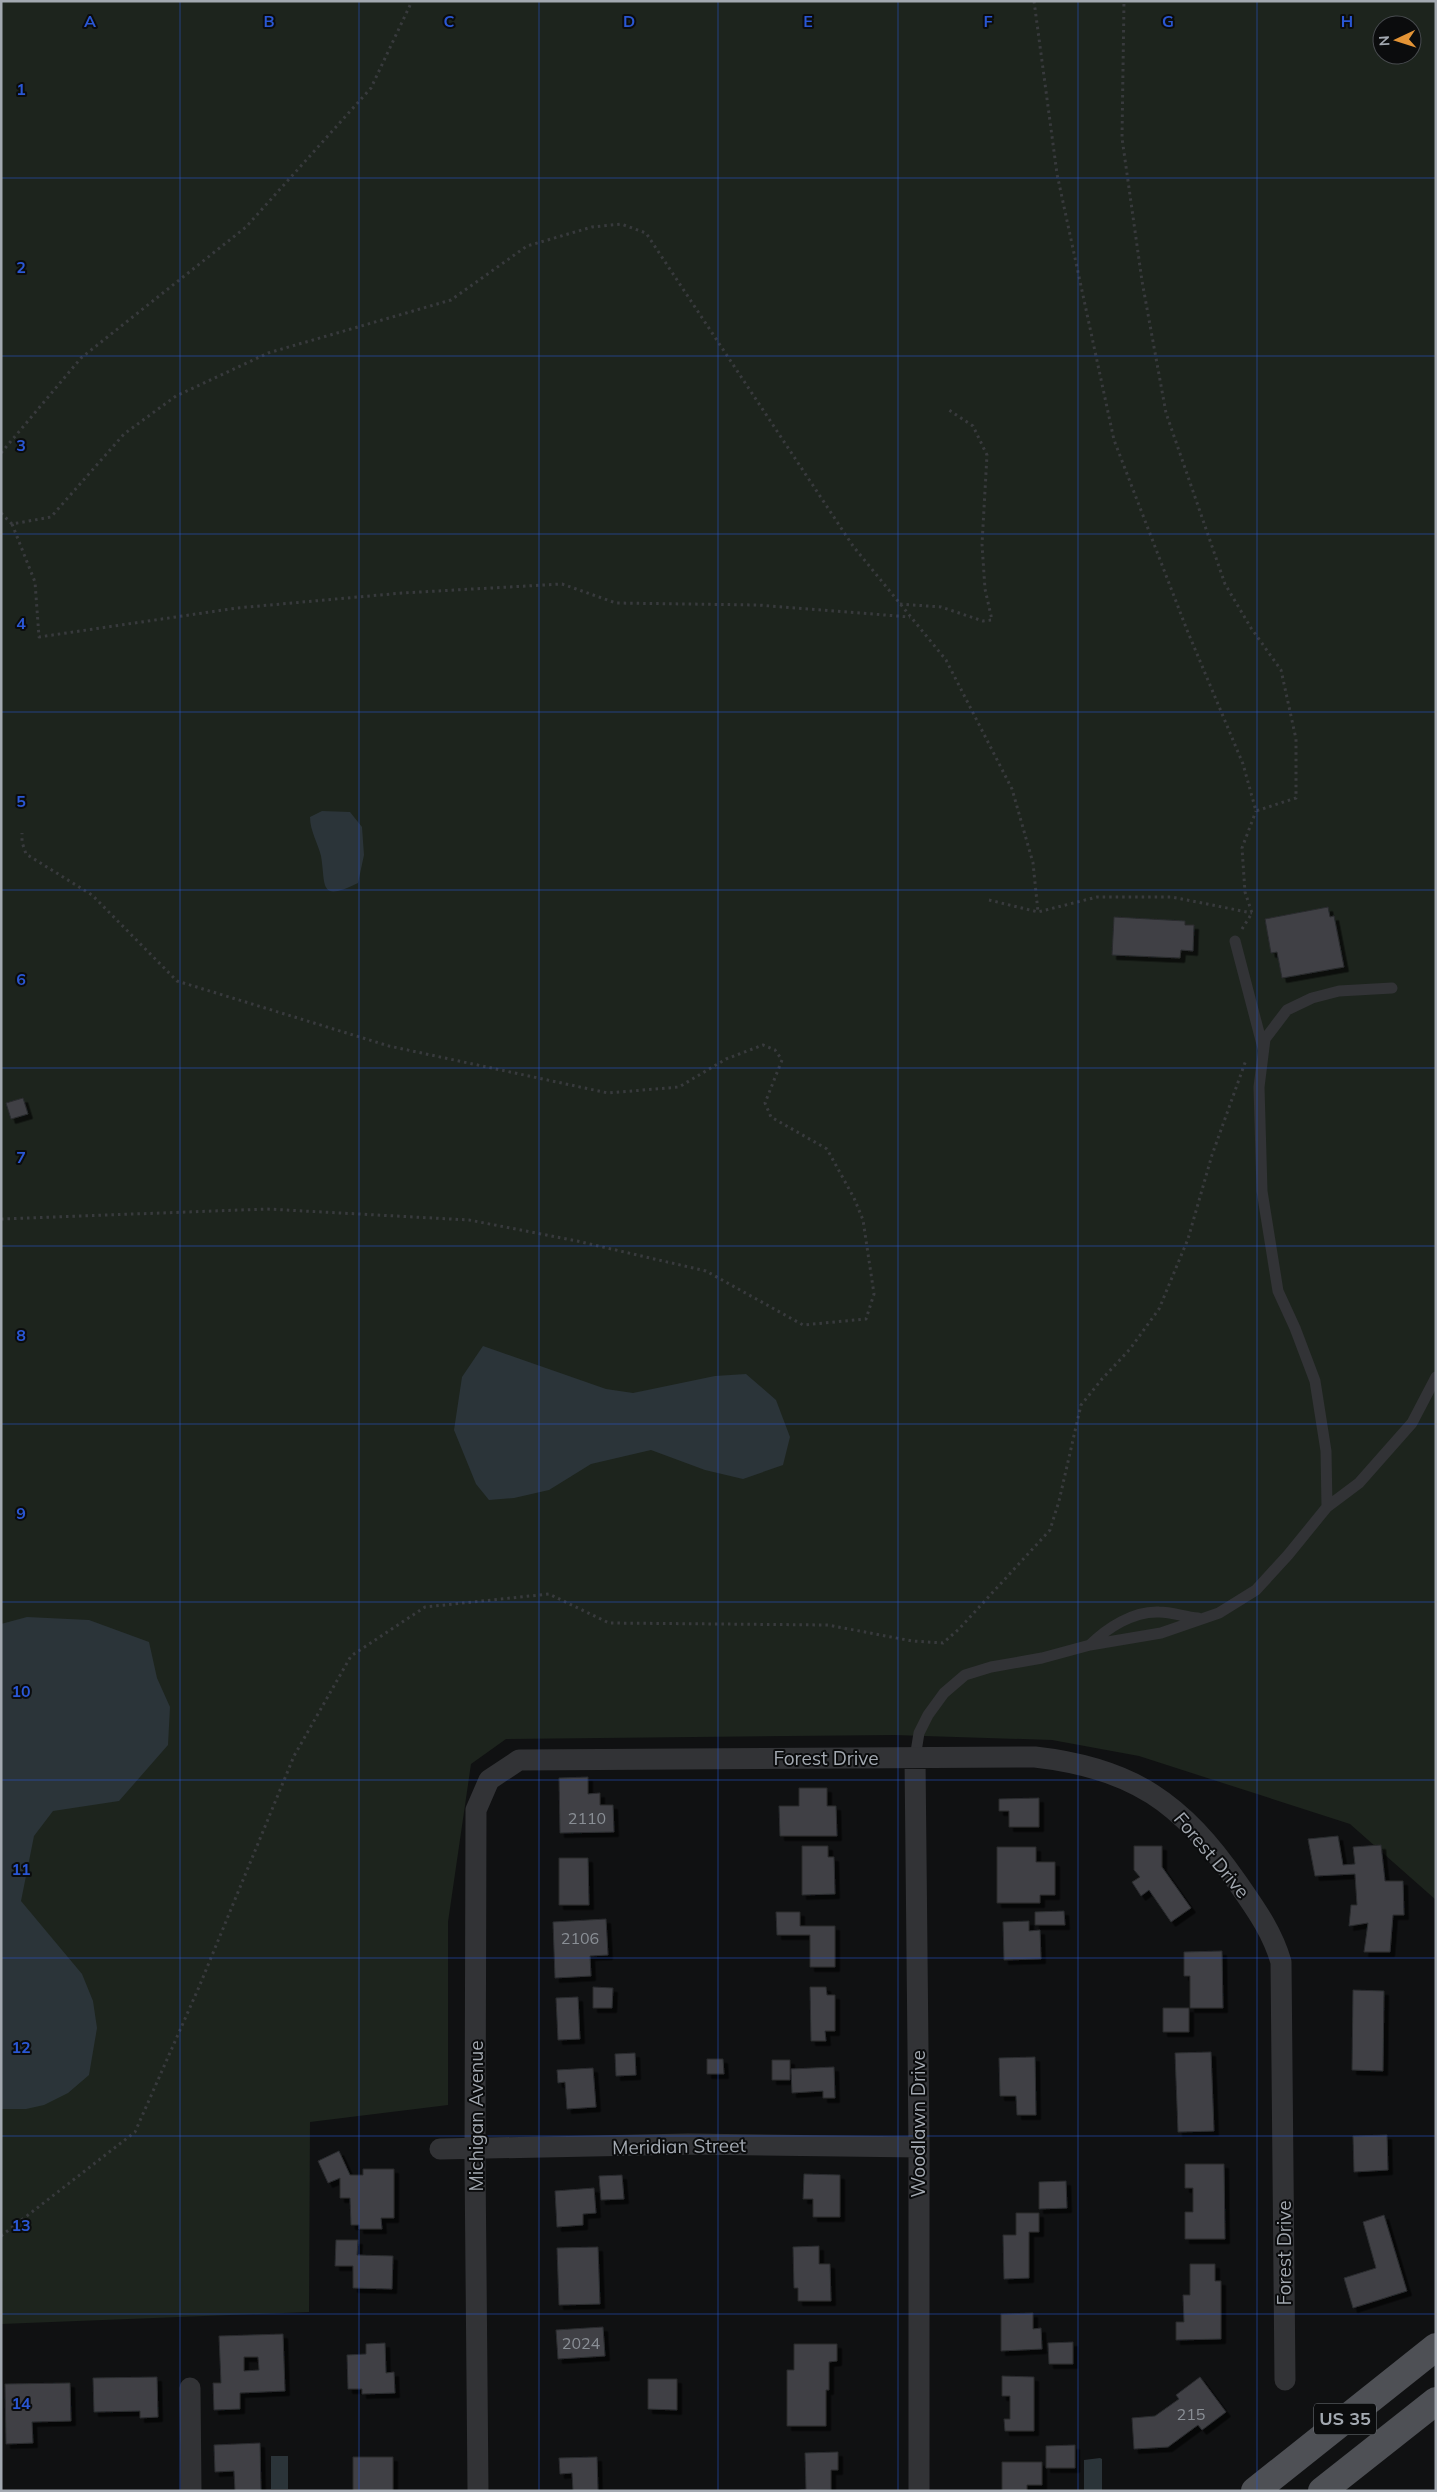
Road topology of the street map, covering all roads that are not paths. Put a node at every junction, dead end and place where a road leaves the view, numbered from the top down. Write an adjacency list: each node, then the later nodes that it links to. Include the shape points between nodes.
1 (1235, 941): 3 (lane)
2 (1392, 988): 3 (lane, via 1339,991 1312,998 1287,1010 1265,1039)
3 (1264, 1050): 5 (lane, via 1259,1087 1262,1191 1278,1291 1315,1381 1326,1451)
4 (1436, 1377): 5 (lane, via 1412,1423 1359,1483)
5 (1327, 1507): 6 (lane, via 1256,1590 1219,1613)
6 (1200, 1618): 7 (lane, via 1162,1633); 7 (lane, via 1159,1612 1139,1614)
7 (1090, 1645): 8 (lane, via 1042,1658 991,1666 965,1675 944,1693 928,1715 919,1734)
8 (915, 1758): 9 (street, Forest Drive); 10 (street, Woodlawn Drive); 14 (street, Forest Drive, via 1054,1759 1102,1770 1137,1784 1169,1804 1197,1832 1224,1863 1266,1923 1281,1962 1283,1984)
9 (520, 1760): 12 (street, Michigan Avenue, via 490,1780 476,1810)
10 (919, 2147): 12 (street, Meridian Street, via 688,2144); 19 (street, Woodlawn Drive)
11 (440, 2149): 12 (street, Meridian Street)
12 (476, 2150): 18 (street, Michigan Avenue)
13 (1436, 2346): 20 (main road, US 35)
14 (1285, 2380)
15 (190, 2388): 17 (street)
16 (1436, 2401): 21 (main road, US 35)
17 (191, 2491)
18 (478, 2491)
19 (919, 2491)
20 (1255, 2491)
21 (1322, 2491)

